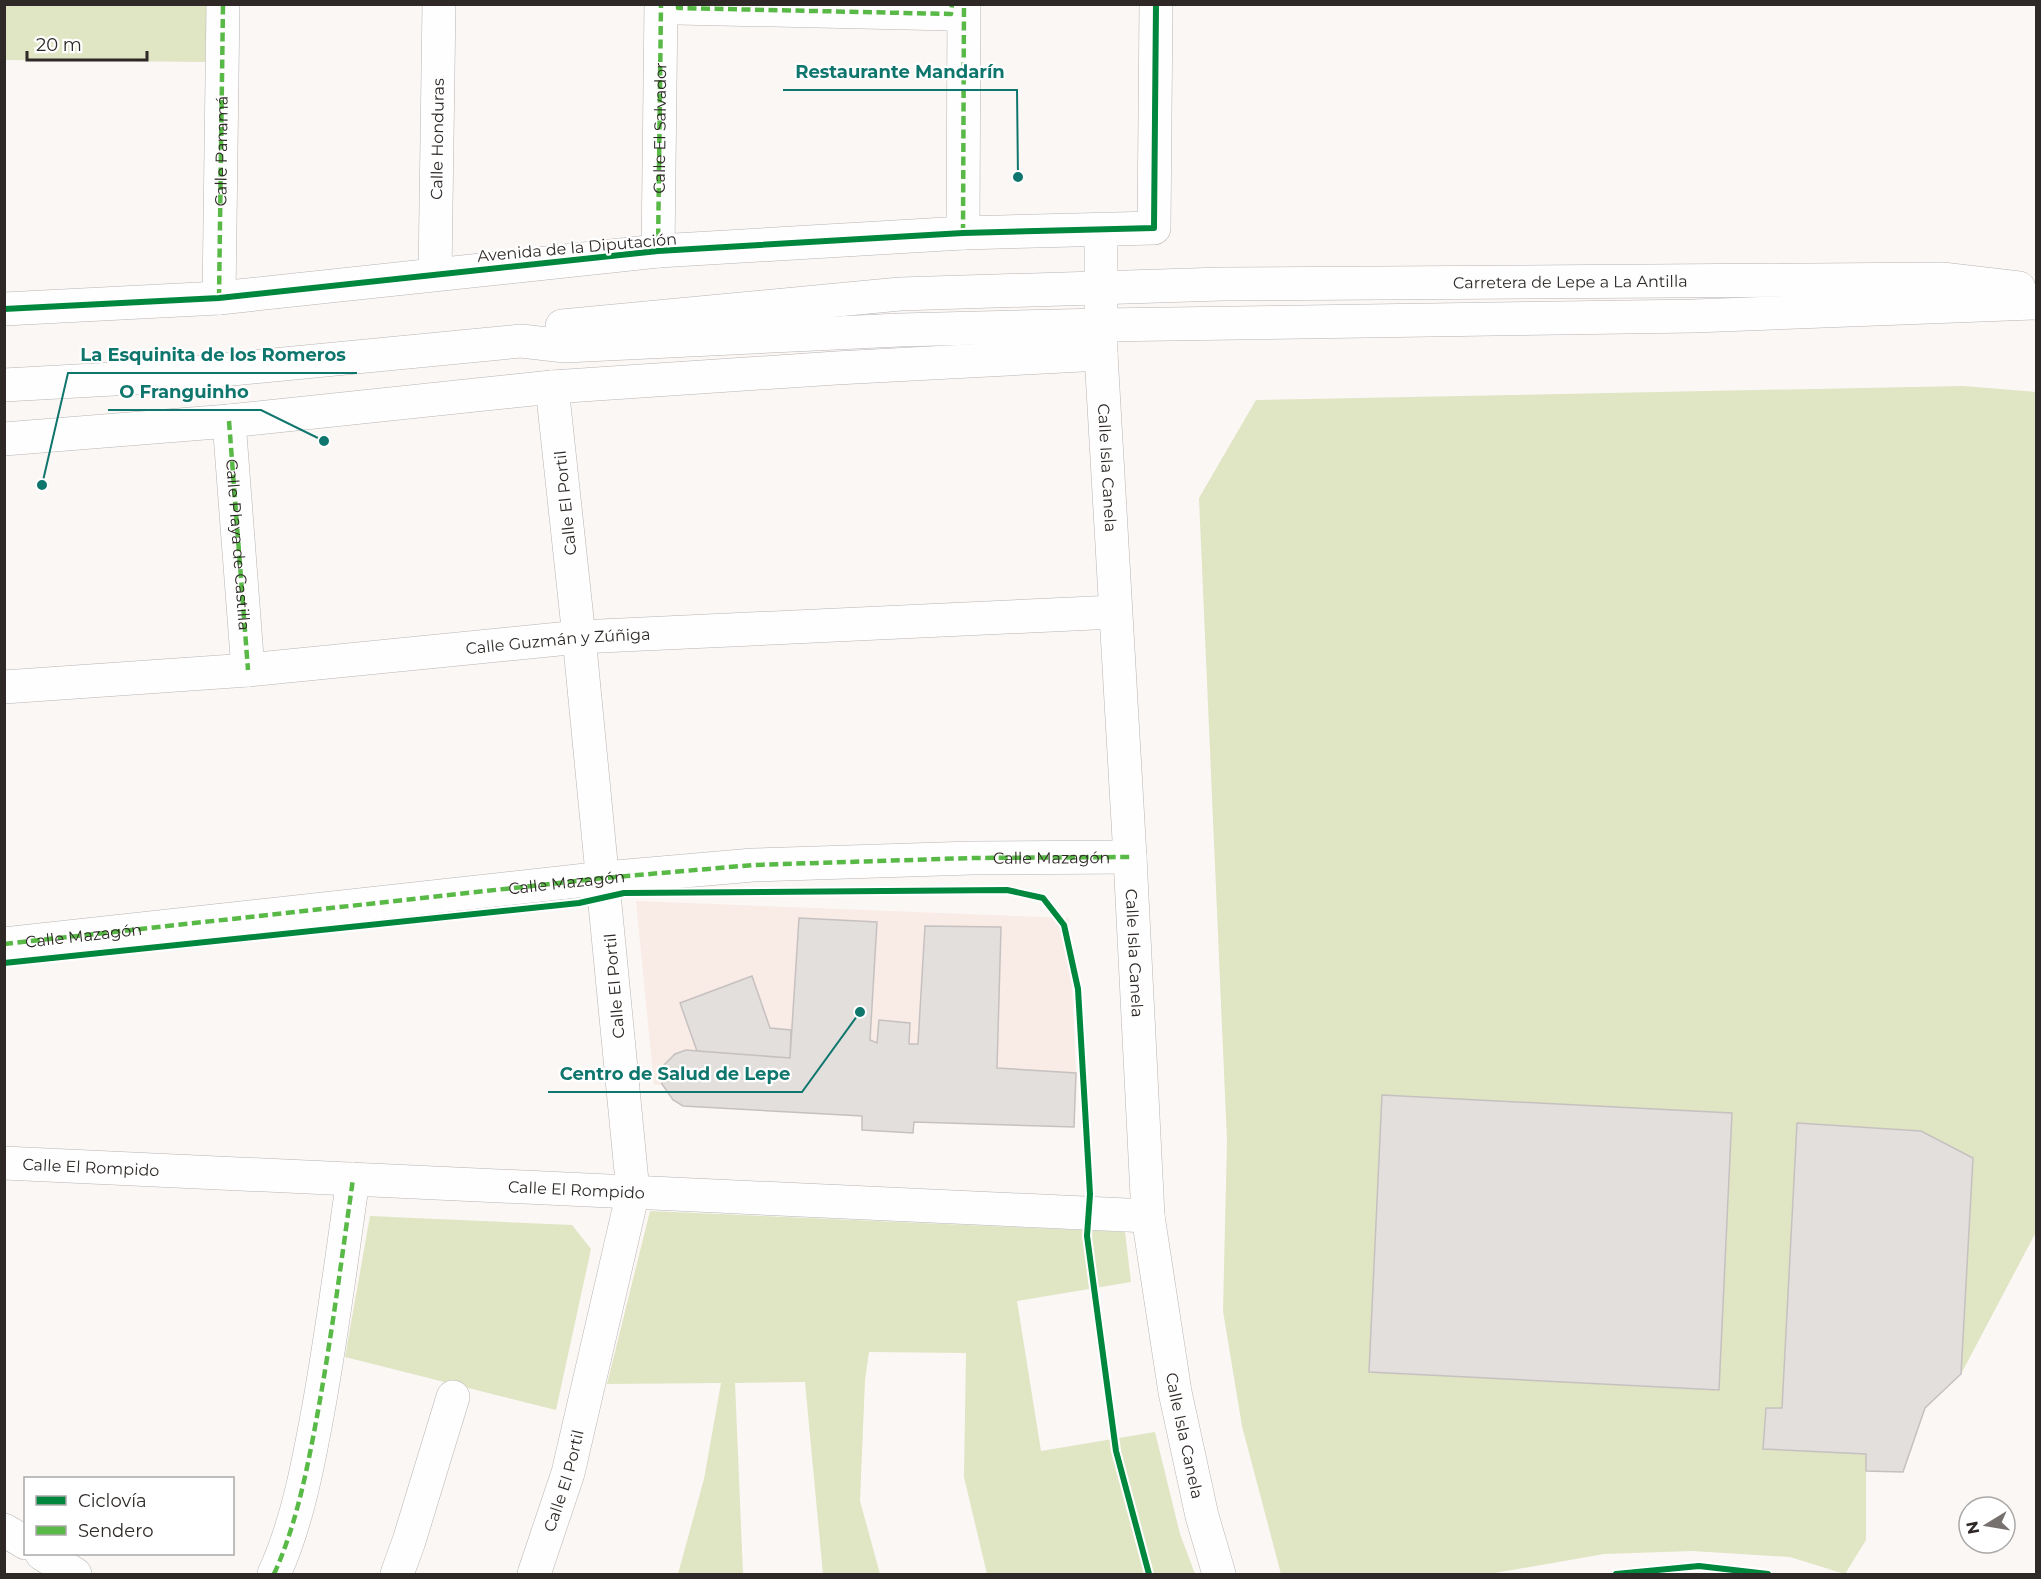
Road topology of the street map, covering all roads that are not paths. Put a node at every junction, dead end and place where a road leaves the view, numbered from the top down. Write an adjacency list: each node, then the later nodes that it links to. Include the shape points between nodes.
1 (223, 4): 13 (street, Calle Panamá)
2 (439, 4): 11 (street, Calle Honduras)
3 (661, 4): 10 (street, Calle El Salvador)
4 (678, 4): 5 (street, via 678,8 951,14)
5 (952, 4)
6 (964, 4): 9 (street)
7 (1156, 4): 8 (street, Avenida de la Diputación, via 1154,228)
8 (1101, 230): 9 (street, Avenida de la Diputación); 16 (street)
9 (963, 233): 10 (street, Avenida de la Diputación)
10 (658, 251): 11 (street, Avenida de la Diputación)
11 (435, 274): 13 (street, Avenida de la Diputación)
12 (2037, 295): 16 (street, Carretera de Lepe a La Antilla, via 2016,287 1942,279 1222,284)
13 (219, 298): 15 (street, Avenida de la Diputación)
14 (2037, 303): 16 (street, via 1694,316)
15 (4, 309)
16 (1101, 318): 17 (street, via 565,346); 17 (street, via 900,294 566,324); 19 (street, via 836,368); 22 (street, Calle Isla Canela)
17 (520, 341): 18 (street, via 150,377)
18 (4, 385)
19 (552, 387): 20 (street); 23 (street, Calle El Portil)
20 (229, 421): 21 (street); 24 (street, Calle Playa de Castilla)
21 (4, 439)
22 (1115, 612): 23 (street, Calle Guzmán y Zúñiga); 26 (street, Calle Isla Canela)
23 (579, 637): 24 (street, Calle Guzmán y Zúñiga); 27 (street, Calle El Portil)
24 (248, 670): 25 (street, Calle Guzmán y Zúñiga)
25 (4, 687)
26 (1130, 857): 27 (street, Calle Mazagón, via 753,865); 32 (street, Calle Isla Canela)
27 (604, 878): 28 (street, Calle Mazagón); 31 (street, Calle El Portil)
28 (4, 944)
29 (4, 1163): 30 (street, Calle El Rompido)
30 (353, 1179): 31 (street, Calle El Rompido); 38 (street, via 331,1341 309,1461 283,1556)
31 (633, 1192): 32 (street, Calle El Rompido); 40 (street, Calle El Portil, via 568,1473)
32 (1148, 1216): 41 (street, Calle Isla Canela, via 1175,1392)
33 (453, 1397): 39 (street)
34 (4, 1530): 35 (street)
35 (24, 1542)
36 (44, 1555): 37 (street)
37 (75, 1575)
38 (274, 1575)
39 (397, 1575)
40 (534, 1575)
41 (1219, 1575)

